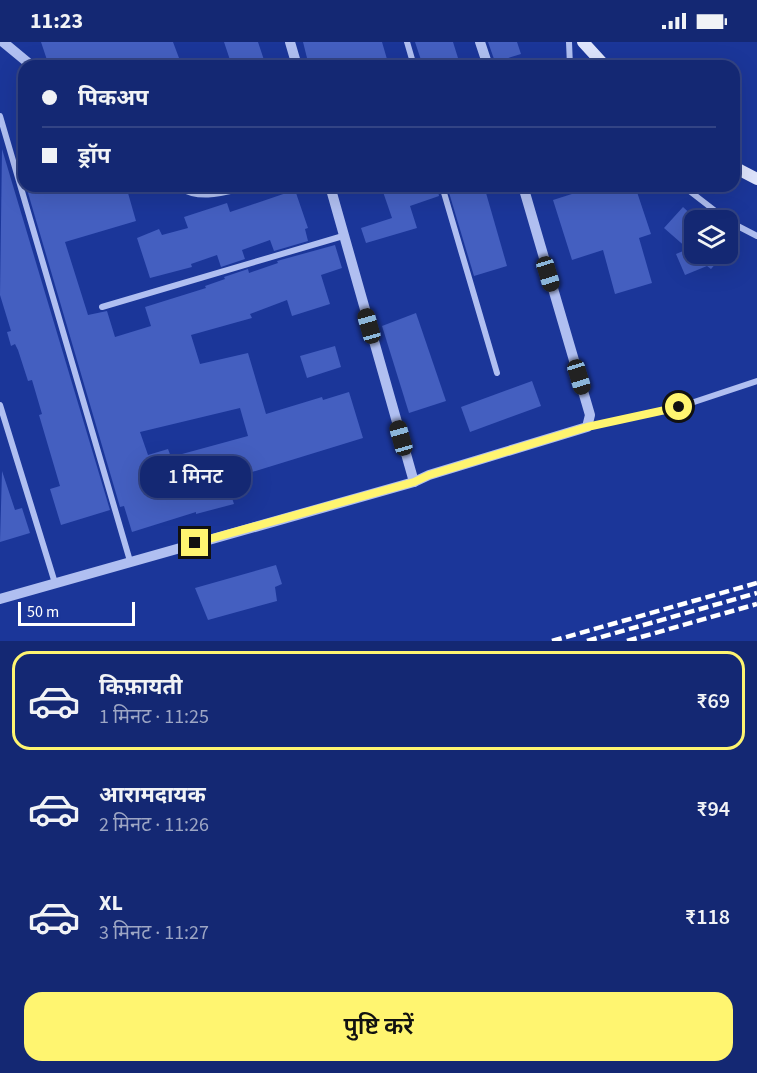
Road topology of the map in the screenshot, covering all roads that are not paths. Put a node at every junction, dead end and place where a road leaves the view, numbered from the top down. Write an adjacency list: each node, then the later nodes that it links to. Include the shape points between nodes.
1 (3, 42): 7 (street)
2 (290, 42): 8 (street)
3 (407, 42): 9 (street)
4 (480, 42): 10 (street)
5 (569, 42): 11 (street)
6 (583, 42): 12 (main road)
7 (25, 60)
8 (295, 60)
9 (412, 60)
10 (486, 60)
11 (570, 60)
12 (599, 60)
13 (0, 117): 15 (street)
14 (740, 170): 16 (main road)
15 (18, 179)
16 (757, 179)
17 (22, 192): 34 (street)
18 (189, 192): 19 (street)
19 (217, 192)
20 (332, 192): 26 (street)
21 (444, 192): 29 (street)
22 (525, 192): 32 (street, via 590,415)
23 (691, 192): 24 (street)
24 (713, 210)
25 (738, 229): 27 (street)
26 (343, 236): 28 (street); 33 (street)
27 (757, 236)
28 (102, 307)
29 (497, 373)
30 (757, 381): 32 (street, via 679,407)
31 (0, 405): 35 (street)
32 (587, 427): 33 (street)
33 (414, 482): 34 (street)
34 (129, 561): 35 (street)
35 (55, 583): 36 (street)
36 (0, 599)

